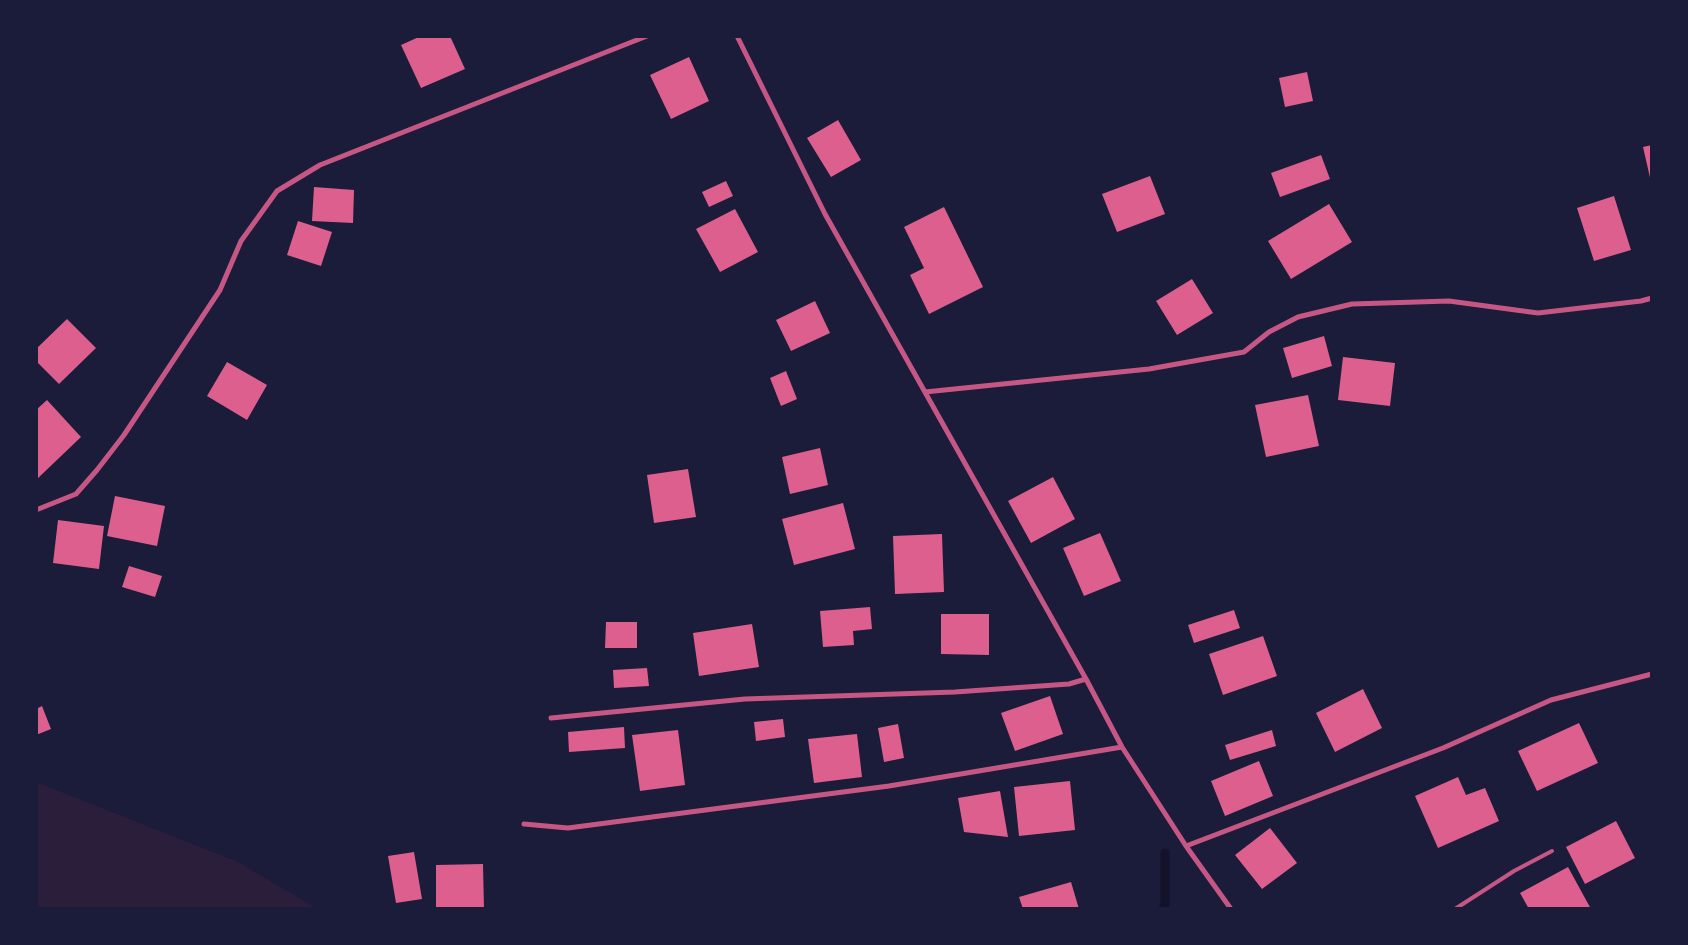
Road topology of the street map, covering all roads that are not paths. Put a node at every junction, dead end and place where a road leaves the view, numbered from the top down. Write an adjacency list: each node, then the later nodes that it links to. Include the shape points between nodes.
1 (647, 36): 5 (street, via 320,165 277,192 241,241 220,290 124,435 76,494)
2 (737, 36): 4 (street, via 825,214)
3 (1652, 298): 4 (street, via 1641,302 1538,313 1449,301 1352,304 1298,317 1269,332 1244,352 1149,369)
4 (925, 392): 7 (street)
5 (36, 510)
6 (1652, 674): 11 (street, via 1551,700 1443,748)
7 (1086, 679): 8 (street, via 1069,684 955,692 745,699); 9 (street)
8 (551, 718)
9 (1122, 748): 10 (street, via 889,786 568,828); 11 (street)
10 (524, 824)
11 (1186, 846): 13 (street)
12 (1552, 851): 14 (lane, via 1514,871)
13 (1231, 909)
14 (1456, 909)

